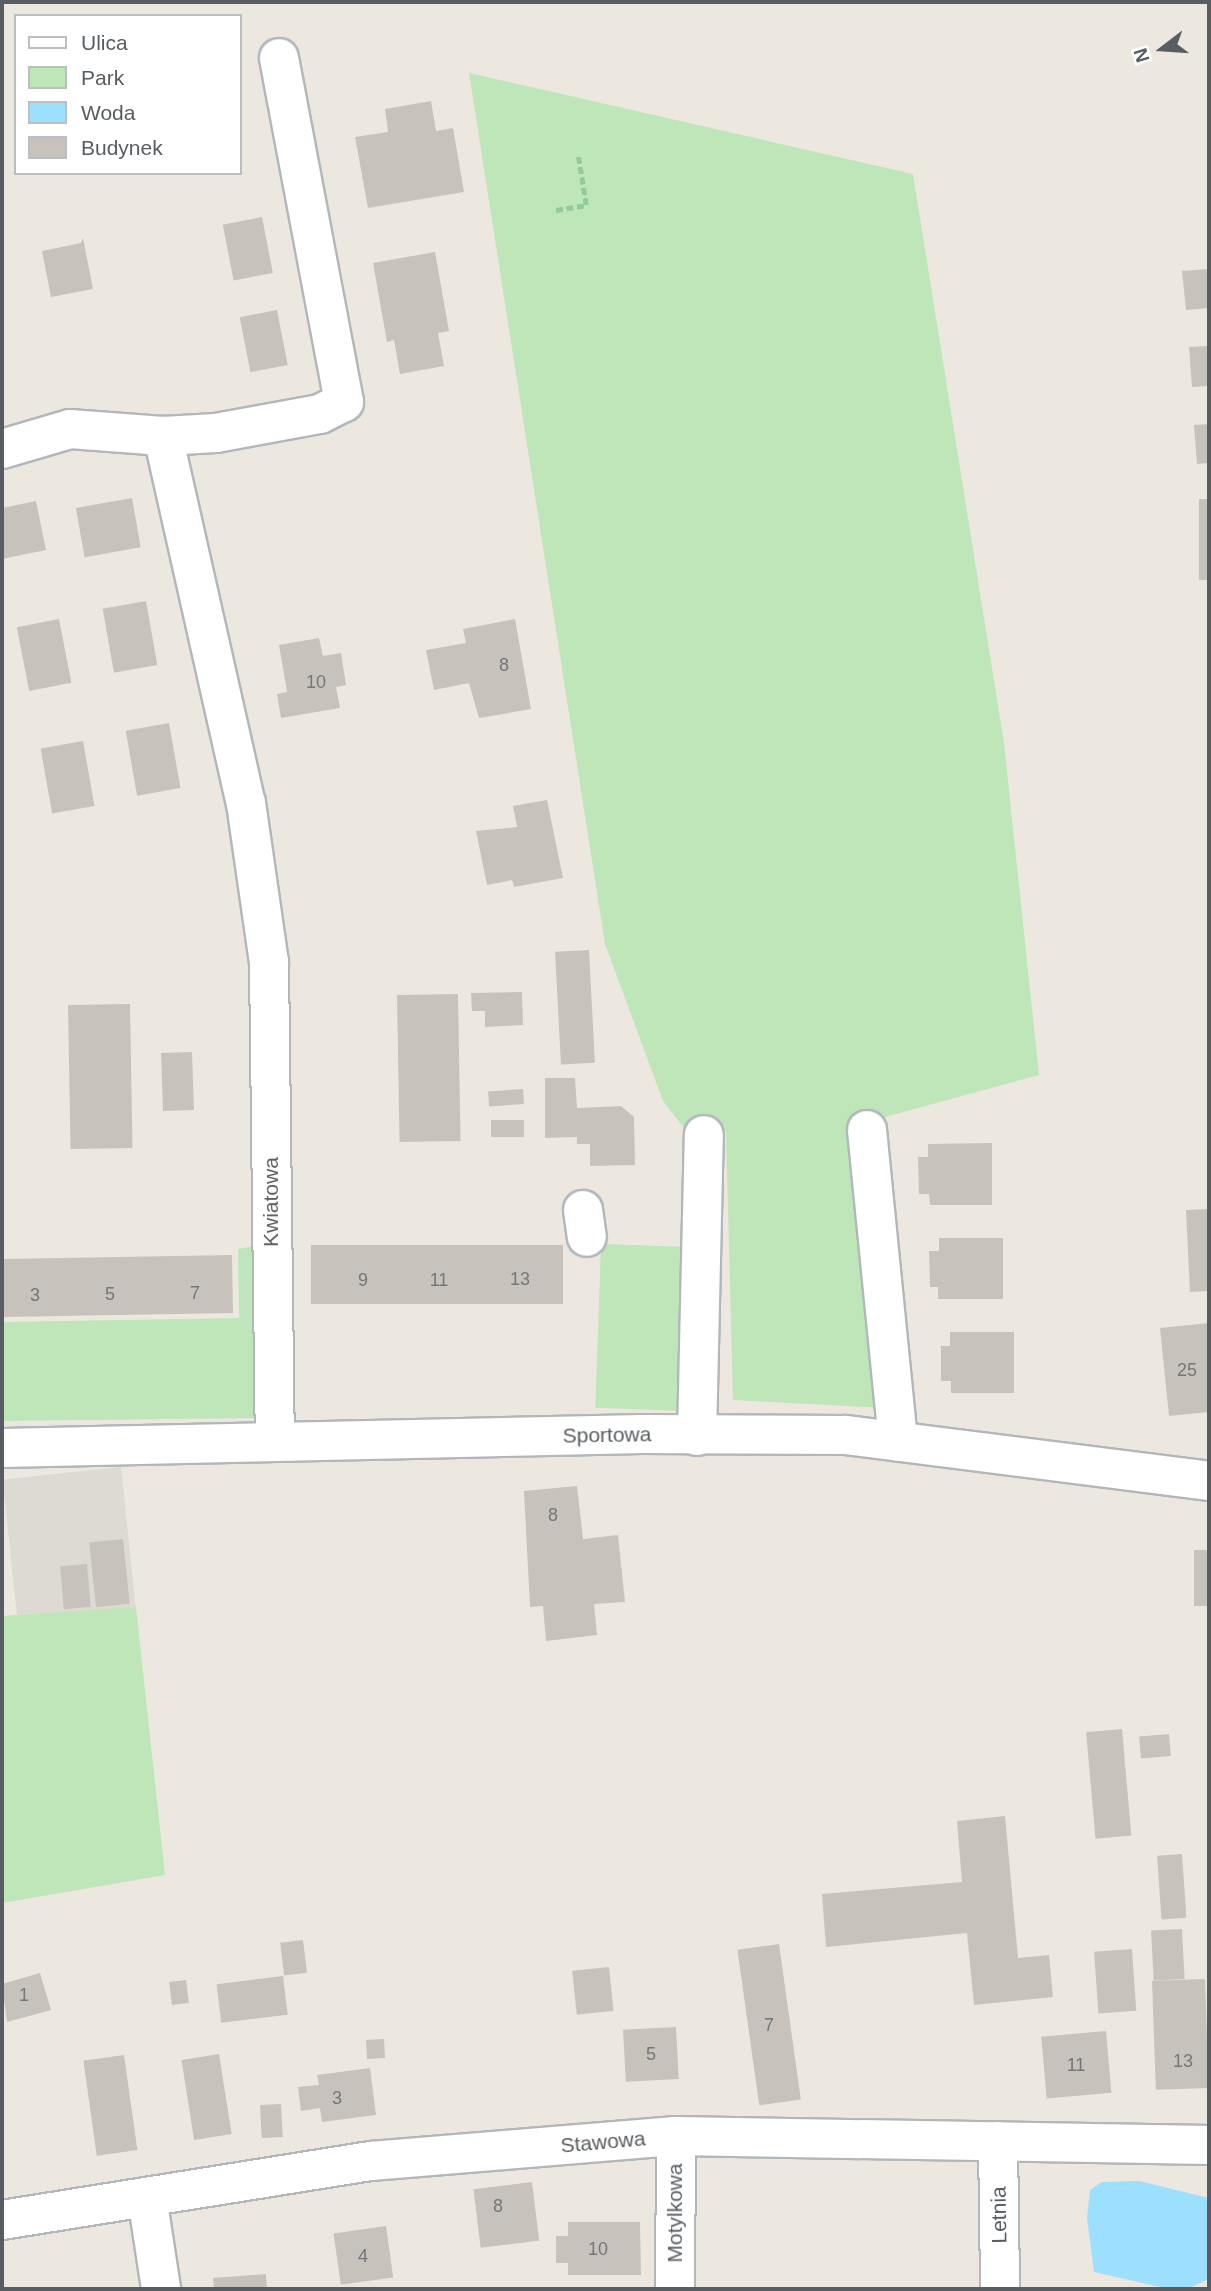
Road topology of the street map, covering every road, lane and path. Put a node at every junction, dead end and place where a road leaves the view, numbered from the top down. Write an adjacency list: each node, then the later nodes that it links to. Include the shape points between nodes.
1 (279, 58): 4 (street, via 344,402 320,414 216,433)
2 (578, 155): 3 (path, via 586,205)
3 (556, 210)
4 (163, 436): 5 (street, via 69,429); 10 (street, Kwiatowa, via 246,803 269,961)
5 (2, 449)
6 (867, 1130): 9 (street)
7 (704, 1135): 8 (street)
8 (697, 1436): 9 (street, Sportowa, via 846,1435); 10 (street, Sportowa)
9 (898, 1441): 12 (street, Sportowa)
10 (275, 1442): 11 (street, Sportowa)
11 (2, 1448)
12 (1209, 1481)
13 (676, 2136): 14 (street, Stawowa); 16 (street, Stawowa, via 372,2161); 19 (street, Motylkowa)
14 (998, 2141): 15 (street, Stawowa); 20 (street, Letnia)
15 (1209, 2145)
16 (147, 2197): 17 (street, Stawowa); 18 (street)
17 (2, 2220)
18 (162, 2289)
19 (675, 2289)
20 (1000, 2289)

